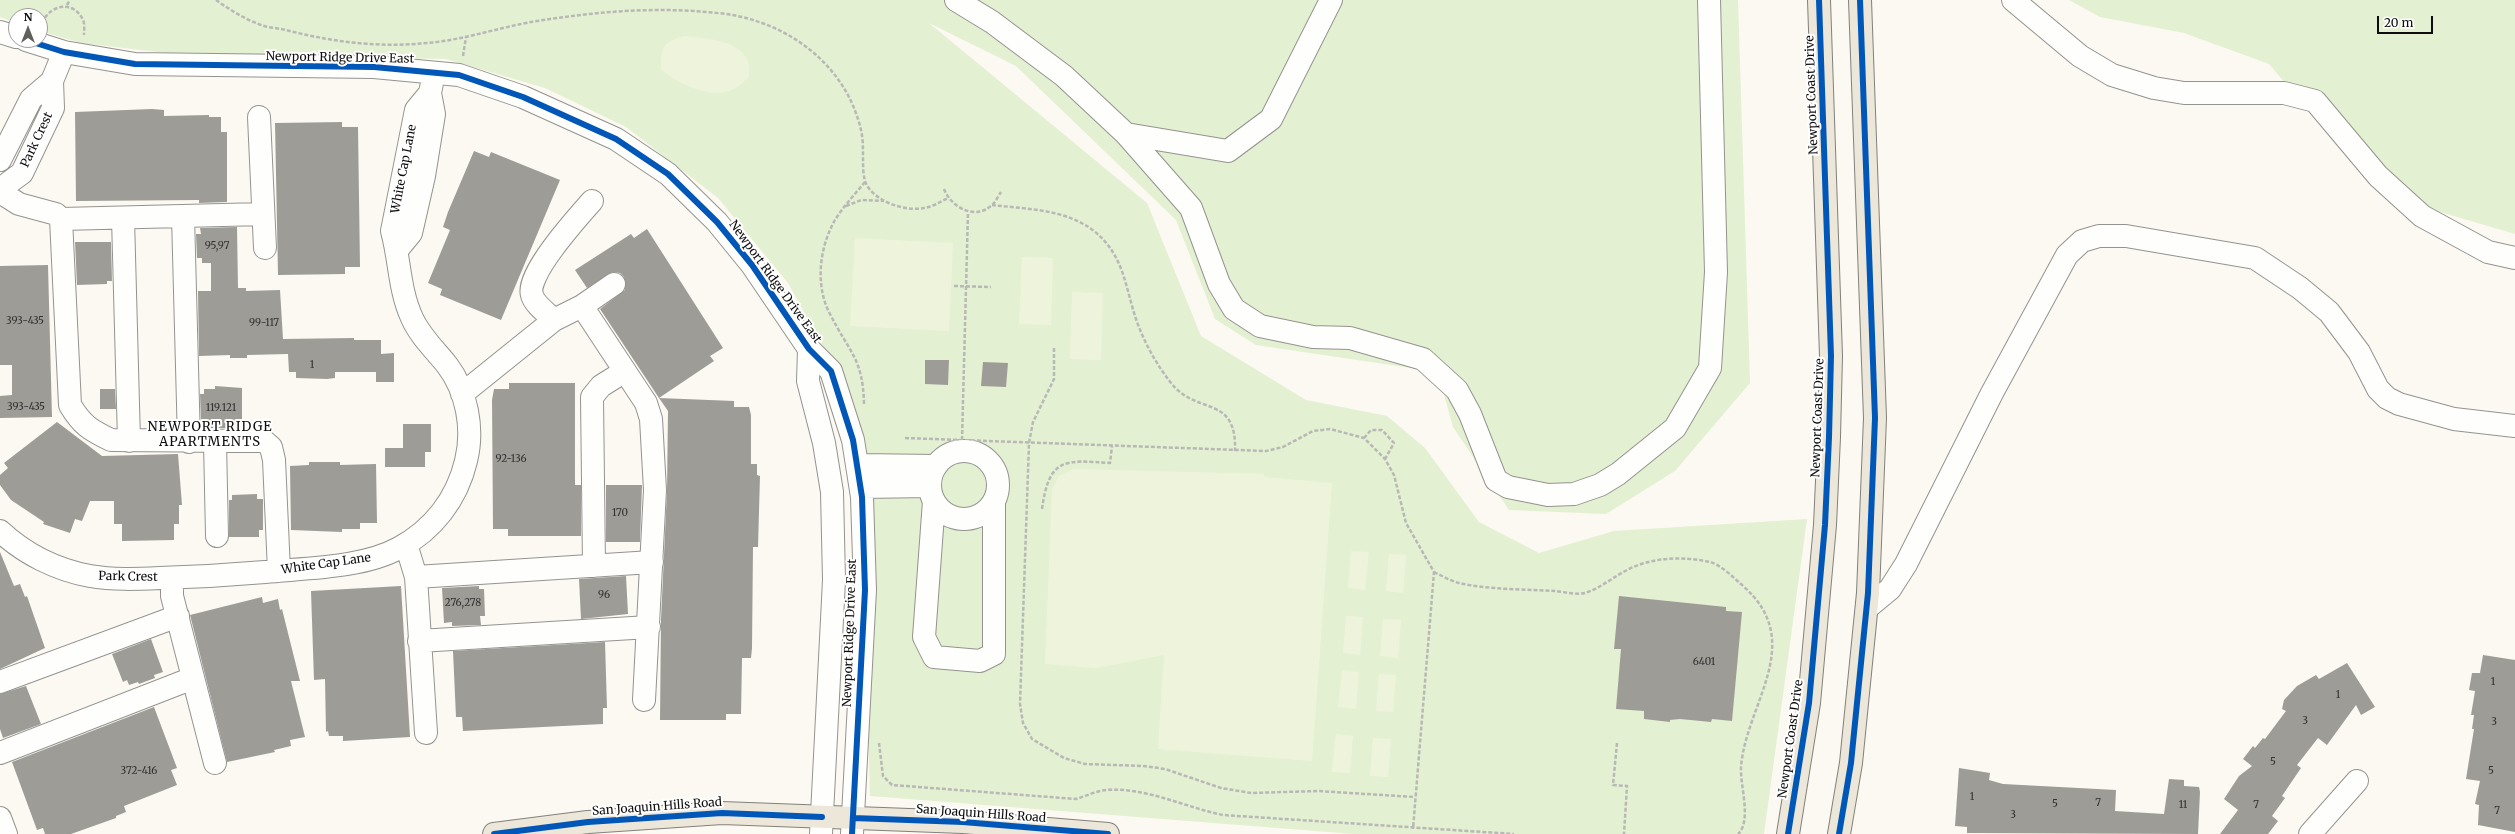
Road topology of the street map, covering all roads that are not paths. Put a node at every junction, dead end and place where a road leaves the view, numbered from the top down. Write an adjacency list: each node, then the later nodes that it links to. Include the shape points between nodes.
1 (956, 0): 12 (street, via 992,22 1064,76)
2 (1332, 0): 12 (street, via 1271,119 1228,151)
3 (1709, 0): 12 (street, via 1716,272 1710,368 1675,428 1618,474 1600,485 1574,494 1548,495 1508,487 1496,480 1470,414 1457,390 1423,359 1350,338 1313,337 1260,326 1234,309 1219,284 1191,208)
4 (1819, 0): 62 (main road, Newport Coast Drive, via 1831,356 1829,437 1825,525 1809,703)
5 (1860, 0): 45 (main road, via 1875,418)
6 (2013, 0): 22 (street, via 2080,56 2112,75 2154,88 2184,93 2284,93 2315,101 2378,176 2422,216 2488,252)
7 (48, 47): 8 (street, Newport Ridge Drive East)
8 (72, 54): 9 (street, Park Crest); 10 (street, Newport Ridge Drive East, via 135,64 374,67)
9 (52, 80): 13 (street, Park Crest, via 31,99); 14 (street, Park Crest, via 53,108 22,173)
10 (432, 82): 26 (street, Newport Ridge Drive East, via 459,75 523,97 616,139 668,174 727,234 752,265); 28 (street, White Cap Lane, via 434,114 424,176 411,233 397,250 402,295 412,320 448,366)
11 (259, 117): 17 (street)
12 (1126, 134)
13 (0, 160)
14 (0, 189)
15 (0, 192): 20 (street, via 19,204 56,214)
16 (592, 201): 25 (street, via 552,248 531,286 532,296)
17 (263, 214): 18 (street); 21 (street)
18 (183, 216): 19 (street); 31 (street)
19 (123, 218): 20 (street); 30 (street)
20 (61, 219): 30 (street, via 70,404 90,430 111,440)
21 (265, 248)
22 (2515, 258)
23 (614, 284): 24 (street)
24 (582, 306): 25 (street); 27 (street)
25 (554, 320): 28 (street)
26 (810, 349): 33 (street, Newport Ridge Drive East, via 831,371 853,440); 57 (street, Newport Ridge Drive East, via 808,382 830,478 834,580)
27 (625, 371): 40 (street, via 646,403 651,419 655,490); 41 (street, via 601,386 592,397)
28 (462, 394): 39 (street, White Cap Lane, via 469,434 466,461 458,486 436,520)
29 (2515, 426): 45 (street, via 2454,419 2399,404 2387,398 2378,389 2359,352 2329,312 2300,288 2255,258 2126,236 2099,236 2082,241 2067,255 1992,393 1906,564 1890,589)
30 (129, 441): 31 (street)
31 (189, 442): 32 (street)
32 (215, 442): 38 (street); 42 (street, via 264,441 271,447 274,460)
33 (857, 465): 34 (street); 35 (street, Newport Ridge Drive East)
34 (934, 484): 35 (street); 36 (street, via 943,512 956,519 971,519 984,514); 36 (street, via 946,457 958,452 971,452 983,457 992,466 998,478 998,491); 36 (street, via 924,637 934,657 980,661 994,654)
35 (861, 487): 58 (street, Newport Ridge Drive East, via 865,590)
36 (994, 503)
37 (0, 531): 43 (street, Park Crest, via 33,555 61,568 90,576 119,579)
38 (217, 536)
39 (406, 544): 42 (street, White Cap Lane, via 373,558); 44 (street)
40 (652, 562): 41 (street); 47 (street)
41 (594, 566): 44 (street)
42 (279, 571): 43 (street, White Cap Lane)
43 (172, 578): 46 (street, via 172,596)
44 (416, 578): 48 (street)
45 (1866, 608): 63 (main road, via 1851,763)
46 (178, 616): 49 (street); 50 (street)
47 (649, 627): 48 (street); 51 (street)
48 (419, 641): 52 (street)
49 (193, 678): 53 (street); 54 (street)
50 (0, 682)
51 (644, 700)
52 (426, 733)
53 (0, 753)
54 (215, 764)
55 (2357, 781): 64 (street)
56 (0, 818): 59 (street)
57 (821, 826): 58 (main road, San Joaquin Hills Road); 60 (main road, San Joaquin Hills Road, via 722,813 588,822)
58 (852, 826): 61 (main road, San Joaquin Hills Road, via 963,822)
59 (6, 834)
60 (494, 834)
61 (1108, 834)
62 (1788, 834)
63 (1838, 834)
64 (2310, 834)

